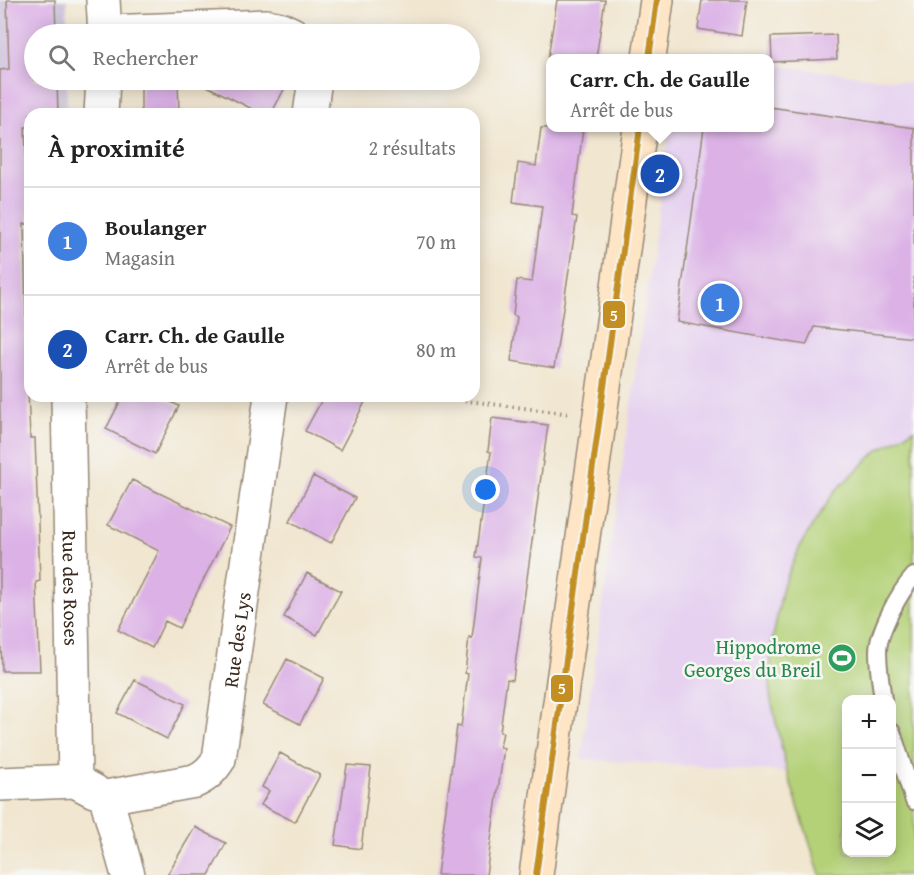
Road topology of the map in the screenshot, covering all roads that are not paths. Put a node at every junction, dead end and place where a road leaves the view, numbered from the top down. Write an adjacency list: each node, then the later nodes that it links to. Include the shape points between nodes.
1 (657, 0): 4 (main road)
2 (104, 22): 3 (street)
3 (186, 24)
4 (650, 54)
5 (102, 90): 7 (street)
6 (314, 90): 8 (street)
7 (101, 108)
8 (311, 108)
9 (638, 132): 20 (main road)
10 (68, 402): 15 (street, Rue des Roses)
11 (270, 402): 17 (street, Rue des Lys, via 219,759 212,770 195,781)
12 (914, 576): 13 (lane, via 888,617 878,650)
13 (883, 695)
14 (896, 747): 18 (lane)
15 (75, 781): 16 (street); 17 (street)
16 (0, 784)
17 (106, 797): 19 (street)
18 (914, 801)
19 (128, 875)
20 (536, 875)

